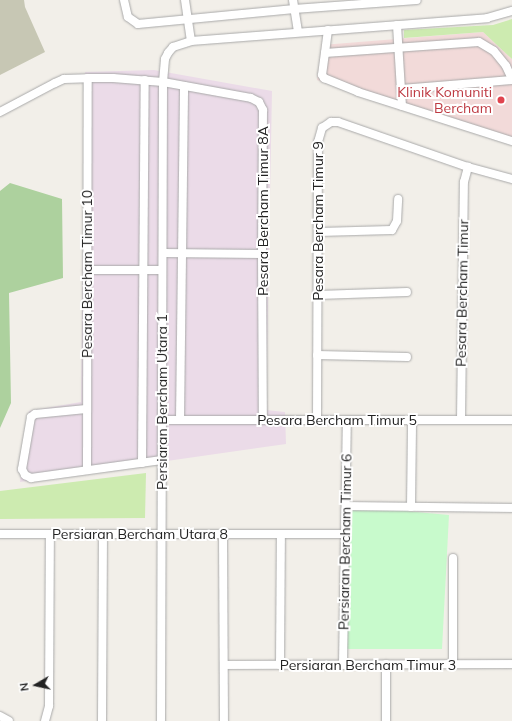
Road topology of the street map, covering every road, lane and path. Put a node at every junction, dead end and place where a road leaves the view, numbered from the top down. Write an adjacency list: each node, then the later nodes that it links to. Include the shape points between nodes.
1 (124, 0): 7 (street, via 130,20 138,24)
2 (185, 0): 7 (street)
3 (293, 0): 5 (street)
4 (417, 0): 5 (street)
5 (294, 9): 7 (street); 10 (street)
6 (511, 11): 8 (street, Persiaran Bercham Utara 1, via 487,18)
7 (188, 19): 11 (street)
8 (398, 25): 9 (street, Persiaran Bercham Utara 1); 12 (street)
9 (328, 30): 10 (street, Persiaran Bercham Utara 1); 13 (street)
10 (298, 32): 11 (street, Persiaran Bercham Utara 1)
11 (191, 41): 17 (street, Persiaran Bercham Utara 1, via 173,47 168,53 165,59)
12 (399, 48): 13 (street); 16 (street, via 479,42 494,51 506,66); 19 (street)
13 (325, 53): 20 (street, via 322,75 324,78)
14 (88, 78): 15 (street, Pesara Bercham Timur 8A); 21 (street, Pesara Bercham Timur 8A, via 64,79); 30 (street, Pesara Bercham Timur 10)
15 (146, 80): 17 (street, Pesara Bercham Timur 8A); 31 (street)
16 (512, 80): 19 (street)
17 (164, 82): 18 (street, Pesara Bercham Timur 8A); 27 (street, Persiaran Bercham Utara 1)
18 (184, 86): 28 (street); 29 (street, Pesara Bercham Timur 8A, via 251,98 261,105)
19 (402, 89): 20 (street)
20 (402, 106): 22 (street)
21 (0, 112)
22 (512, 141)
23 (468, 167): 24 (street, Pesara Bercham Timur 9); 26 (street, Pesara Bercham Timur 9, via 343,124 327,124 320,130 318,142); 44 (street, Pesara Bercham Timur, via 464,182)
24 (512, 180)
25 (398, 198): 26 (street, via 397,221 392,230)
26 (319, 232): 34 (street, Pesara Bercham Timur 9)
27 (162, 253): 28 (street); 32 (street, Persiaran Bercham Utara 1)
28 (182, 253): 29 (street); 39 (street)
29 (262, 254): 40 (street, Pesara Bercham Timur 8A)
30 (87, 270): 31 (street); 37 (street, Pesara Bercham Timur 10)
31 (144, 270): 32 (street); 47 (street)
32 (162, 270): 38 (street, Persiaran Bercham Utara 1)
33 (407, 292): 34 (street)
34 (318, 295): 35 (street, Pesara Bercham Timur 9)
35 (317, 355): 36 (street); 41 (street, Pesara Bercham Timur 9)
36 (406, 357)
37 (86, 409): 48 (street, Pesara Bercham Timur 10); 48 (street, via 33,415 30,419 22,469 24,475 31,478)
38 (162, 420): 39 (street, Pesara Bercham Timur 5); 46 (street, Persiaran Bercham Utara 1)
39 (180, 420): 40 (street, Pesara Bercham Timur 5)
40 (263, 420): 41 (street, Pesara Bercham Timur 5)
41 (317, 420): 42 (street, Pesara Bercham Timur 5)
42 (347, 420): 43 (street, Pesara Bercham Timur 5); 49 (street, Persiaran Bercham Timur 6)
43 (412, 420): 44 (street, Pesara Bercham Timur 5); 50 (street)
44 (461, 420): 45 (street, Pesara Bercham Timur 5)
45 (512, 420)
46 (162, 460): 47 (street); 58 (street, Persiaran Bercham Utara 1)
47 (142, 463): 48 (street)
48 (87, 469)
49 (346, 506): 50 (street); 55 (street, Persiaran Bercham Timur 6)
50 (411, 507): 51 (street)
51 (512, 508)
52 (0, 534): 56 (street, Persiaran Bercham Utara 8)
53 (223, 534): 54 (street, Persiaran Bercham Utara 8); 58 (street, Persiaran Bercham Utara 8); 63 (street)
54 (281, 534): 55 (street, Persiaran Bercham Utara 8); 64 (street)
55 (345, 534): 65 (street, Persiaran Bercham Timur 6)
56 (50, 535): 57 (street, Persiaran Bercham Utara 8); 68 (street, via 49,706)
57 (103, 535): 58 (street, Persiaran Bercham Utara 8); 69 (street)
58 (162, 535): 70 (street, Persiaran Bercham Utara 1)
59 (453, 558): 61 (street)
60 (386, 664): 61 (street, Persiaran Bercham Timur 3); 65 (street, Persiaran Bercham Timur 3); 72 (street)
61 (453, 664): 62 (street, Persiaran Bercham Timur 3)
62 (512, 664)
63 (224, 665): 64 (street, Persiaran Bercham Timur 3); 71 (street)
64 (280, 665): 65 (street, Persiaran Bercham Timur 3)
65 (343, 665)
66 (0, 716): 67 (street)
67 (9, 721)
68 (45, 721)
69 (102, 721)
70 (161, 721)
71 (224, 721)
72 (386, 721)

